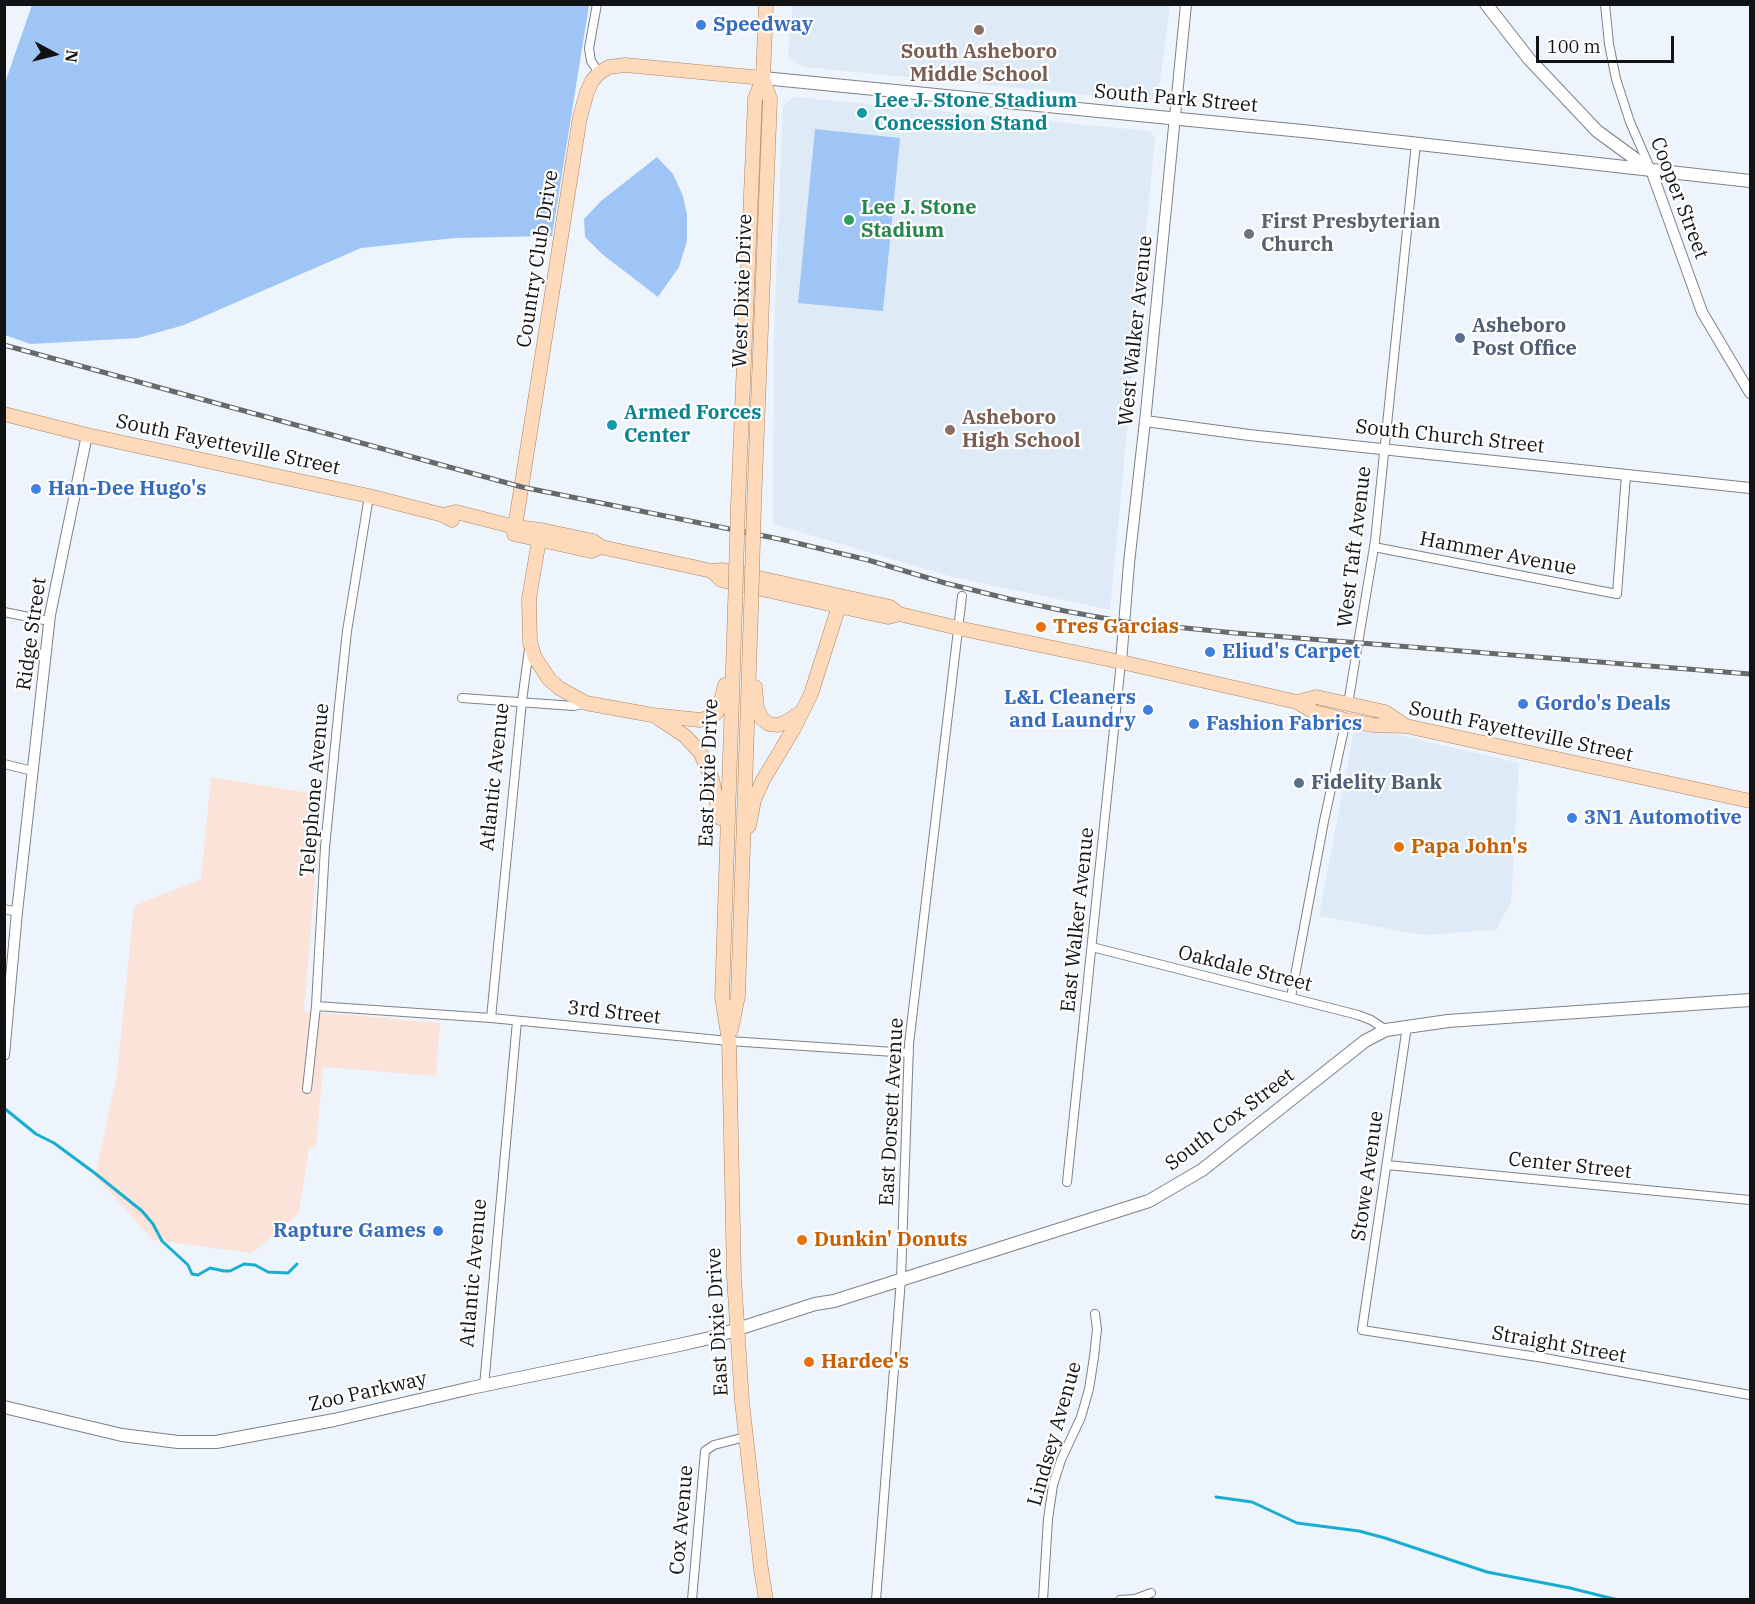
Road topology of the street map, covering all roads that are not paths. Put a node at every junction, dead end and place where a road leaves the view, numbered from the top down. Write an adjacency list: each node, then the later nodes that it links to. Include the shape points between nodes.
1 (597, 4): 6 (street, via 590,48 591,61)
2 (766, 4): 7 (main road, West Dixie Drive)
3 (1186, 4): 8 (street, West Walker Avenue)
4 (1486, 4): 10 (main road, via 1529,59 1597,130)
5 (1605, 4): 10 (street, Cooper Street, via 1616,79)
6 (599, 73): 7 (main road, South Park Street, via 625,65); 23 (main road, Country Club Drive, via 587,92 580,117)
7 (763, 78): 8 (main road, South Park Street); 20 (main road, West Dixie Drive, via 755,99); 21 (main road, West Dixie Drive, via 770,99)
8 (1175, 119): 9 (main road, South Park Street); 14 (street, West Walker Avenue)
9 (1416, 143): 10 (main road, South Park Street); 16 (street, West Taft Avenue)
10 (1650, 170): 11 (main road, South Park Street); 12 (street, Cooper Street, via 1702,312)
11 (1750, 181)
12 (1750, 393)
13 (4, 414): 15 (main road, South Fayetteville Street)
14 (1145, 422): 16 (street, South Church Street); 37 (street, West Walker Avenue)
15 (87, 435): 19 (main road, South Fayetteville Street); 32 (street, Ridge Street)
16 (1384, 448): 17 (street, South Church Street); 26 (street, West Taft Avenue)
17 (1626, 475): 18 (street, South Church Street); 26 (street, Hammer Avenue, via 1617,594)
18 (1750, 488)
19 (369, 496): 22 (main road, South Fayetteville Street); 57 (street, Telephone Avenue, via 339,706 325,847)
20 (738, 505): 35 (main road, East Dixie Drive, bridge)
21 (754, 506): 36 (main road, East Dixie Drive, bridge)
22 (443, 515): 23 (main road, South Fayetteville Street, via 456,512); 24 (main road, South Fayetteville Street, via 454,521)
23 (515, 526): 25 (main road, South Fayetteville Street)
24 (539, 540): 25 (main road, South Fayetteville Street, via 591,551); 34 (main road, Atlantic Avenue, via 529,599)
25 (601, 547): 27 (main road, South Fayetteville Street)
26 (1374, 547): 41 (street, West Taft Avenue)
27 (712, 571): 29 (main road, South Fayetteville Street, via 721,580); 31 (main road, South Fayetteville Street, via 723,570 879,604)
28 (962, 596): 33 (street, East Dorsett Avenue)
29 (839, 606): 31 (main road, South Fayetteville Street, via 888,617); 43 (main road, via 818,676)
30 (4, 612): 32 (street)
31 (899, 614): 33 (main road, South Fayetteville Street)
32 (49, 621): 48 (street, Ridge Street)
33 (958, 628): 37 (main road, South Fayetteville Street); 63 (street, East Dorsett Avenue)
34 (530, 642): 39 (street, Atlantic Avenue); 40 (main road, via 549,679)
35 (733, 649): 44 (main road, via 720,705 712,717 700,720); 51 (main road, East Dixie Drive)
36 (748, 662): 43 (main road, via 762,719 778,725); 50 (main road, East Dixie Drive)
37 (1122, 662): 42 (main road, South Fayetteville Street); 54 (street, East Walker Avenue)
38 (462, 698): 39 (street)
39 (522, 701): 40 (street, via 574,706); 58 (street, Atlantic Avenue)
40 (586, 703): 44 (main road)
41 (1348, 704): 42 (main road, via 1316,697); 46 (main road, via 1385,712)
42 (1302, 705): 45 (main road, South Fayetteville Street)
43 (803, 710): 50 (main road, via 754,800)
44 (652, 715): 51 (main road, via 678,730 700,752 714,788)
45 (1346, 720): 46 (main road, South Fayetteville Street, via 1373,725); 55 (street)
46 (1400, 722): 49 (main road, South Fayetteville Street)
47 (4, 764): 48 (street)
48 (33, 771): 53 (street, Ridge Street)
49 (1750, 801)
50 (742, 847): 62 (main road, East Dixie Drive, via 738,996)
51 (726, 856): 62 (main road, East Dixie Drive, via 722,997)
52 (4, 909): 53 (street)
53 (17, 912): 64 (street, Ridge Street)
54 (1092, 946): 55 (street, Oakdale Street); 67 (street, East Walker Avenue)
55 (1291, 997): 61 (street, Oakdale Street, via 1358,1015)
56 (1750, 1000): 60 (main road, South Cox Street)
57 (316, 1006): 58 (street, 3rd Street); 65 (street, Telephone Avenue)
58 (491, 1018): 59 (street, 3rd Street)
59 (517, 1021): 62 (street, 3rd Street); 73 (street, Atlantic Avenue)
60 (1407, 1026): 61 (main road, South Cox Street); 66 (street, Stowe Avenue)
61 (1386, 1030): 69 (main road, South Cox Street, via 1365,1041 1202,1170 1163,1194 1113,1214)
62 (729, 1041): 63 (street, 3rd Street); 71 (main road, East Dixie Drive)
63 (909, 1053): 69 (street, East Dorsett Avenue)
64 (4, 1055)
65 (306, 1089)
66 (1387, 1165): 68 (street, Center Street); 72 (street, Stowe Avenue)
67 (1067, 1182)
68 (1750, 1200)
69 (901, 1279): 71 (main road, South Cox Street); 80 (street, East Dorsett Avenue)
70 (1095, 1314): 81 (street, Lindsey Avenue, via 1089,1389 1053,1485)
71 (738, 1329): 73 (main road, Zoo Parkway); 76 (main road, East Dixie Drive)
72 (1362, 1330): 74 (street, Straight Street)
73 (484, 1386): 75 (main road, Zoo Parkway, via 216,1442 178,1443 122,1435)
74 (1750, 1395)
75 (4, 1407)
76 (745, 1437): 78 (street, Cox Avenue, via 705,1451); 79 (main road, East Dixie Drive)
77 (1151, 1593): 82 (street)
78 (692, 1599)
79 (766, 1599)
80 (876, 1599)
81 (1043, 1599)
82 (1120, 1599)

